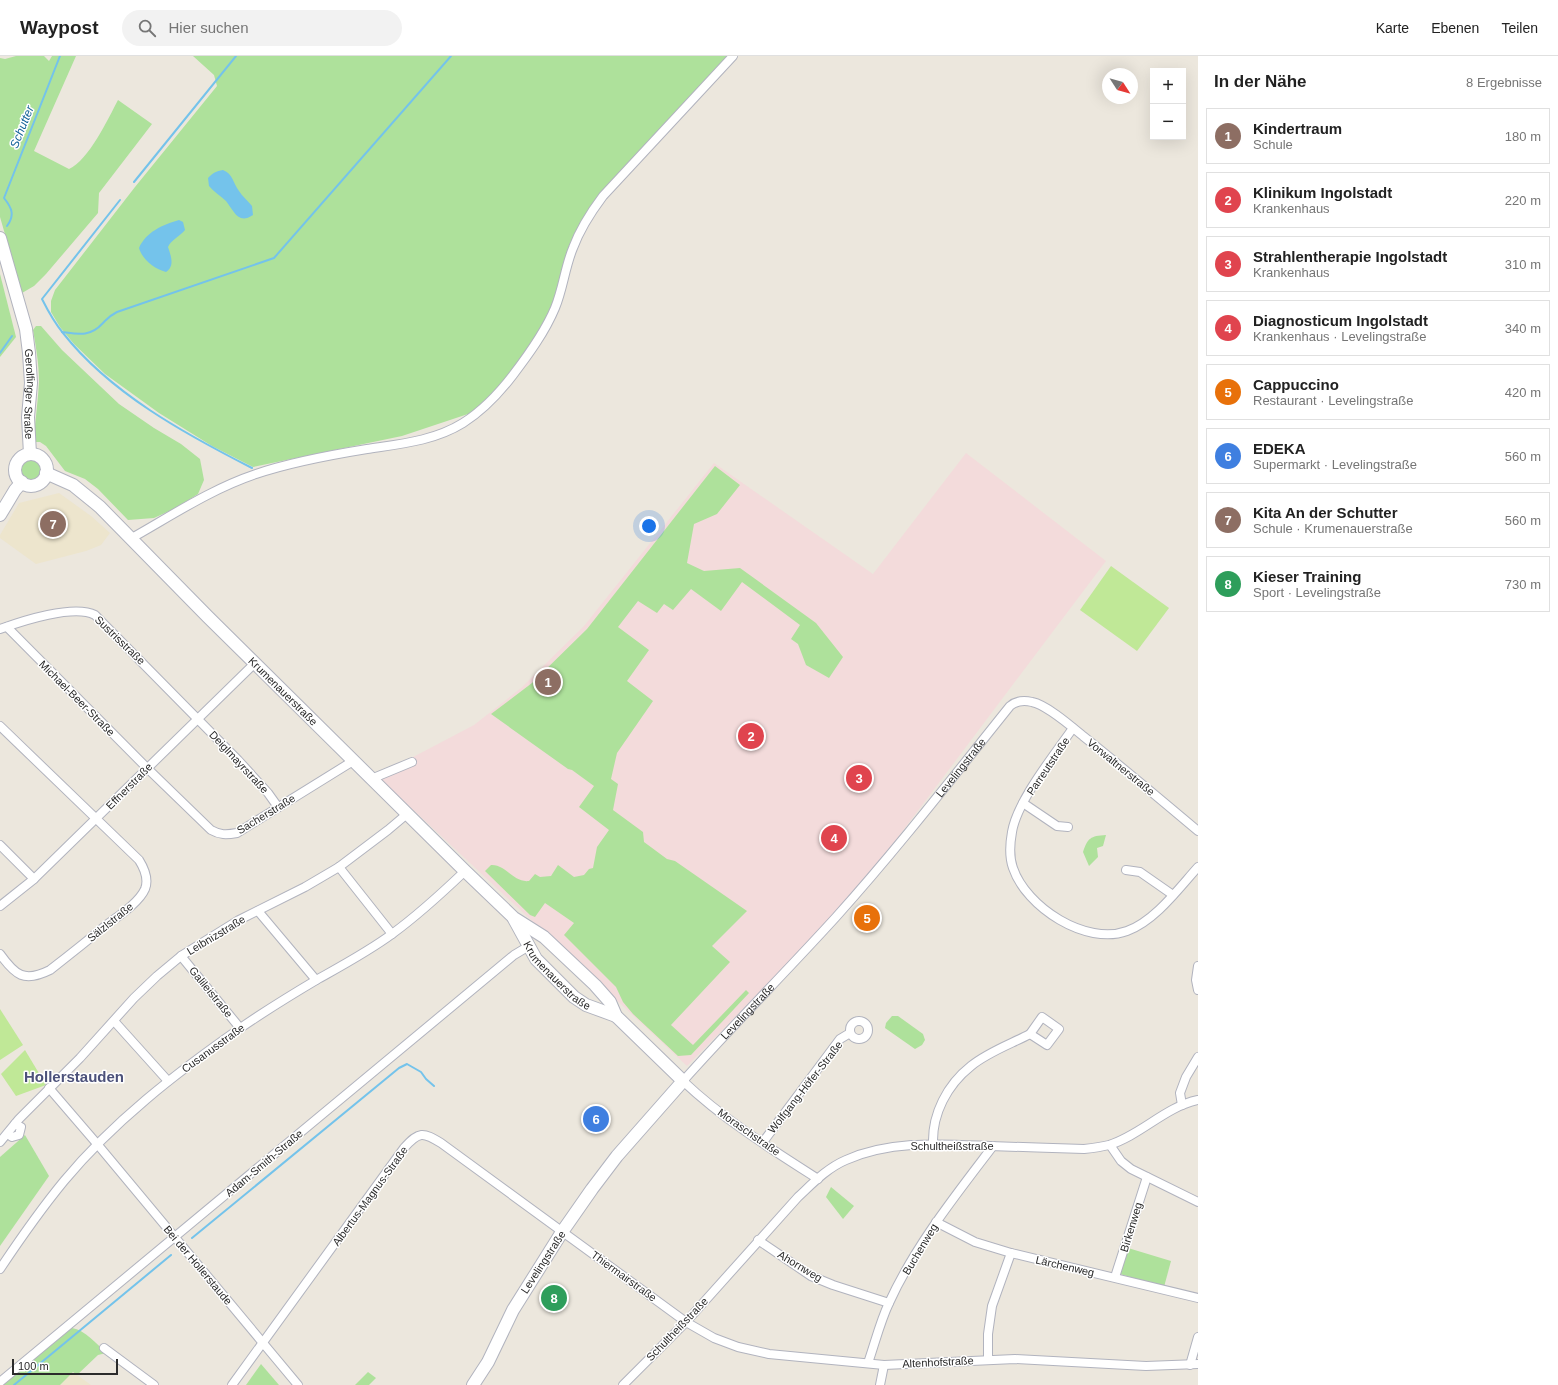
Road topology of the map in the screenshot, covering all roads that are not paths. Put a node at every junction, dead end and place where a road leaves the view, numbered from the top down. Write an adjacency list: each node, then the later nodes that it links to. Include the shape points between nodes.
1 (733, 56): 7 (street, via 603,196 572,248 555,308 537,341 512,376 464,423 420,440 347,452 255,474 211,494)
2 (0, 238): 3 (street, Gerolfinger Straße, via 26,329 31,383 28,417)
3 (30, 454): 4 (street, Gerolfinger Straße, via 43,459); 5 (street, via 21,458 16,465 16,475)
4 (46, 473): 5 (street, via 42,481 35,485); 7 (street, Krumenauerstraße, via 73,484 100,507)
5 (22, 482): 6 (street)
6 (2, 508)
7 (130, 539): 9 (street, Krumenauerstraße)
8 (4, 628): 11 (street, Sustrisstraße, via 43,616 79,610 90,612); 16 (street, Michael-Beer-Straße)
9 (255, 663): 11 (street, Effnerstraße); 14 (street, Krumenauerstraße)
10 (1042, 706): 13 (street, Vorwaltnerstraße); 51 (street, Levelingstraße, via 1023,700 1010,706 902,841 845,907)
11 (198, 718): 16 (street, Effnerstraße); 19 (street, Deiglmayrstraße)
12 (0, 726): 21 (street)
13 (1073, 728): 18 (street, Parreutstraße); 23 (street, Vorwaltnerstraße)
14 (353, 761): 17 (street, Krumenauerstraße); 19 (street, Sacherstraße)
15 (412, 762): 17 (street)
16 (147, 768): 19 (street, Sacherstraße, via 217,834 237,833); 21 (street, Effnerstraße)
17 (370, 779): 20 (street, Krumenauerstraße)
18 (1023, 803): 22 (street, Parreutstraße, via 1052,824); 30 (street, Parreutstraße, via 1012,830 1012,866 1023,889 1049,913 1079,929 1113,934 1127,931 1140,924)
19 (278, 807)
20 (407, 814): 25 (street, Leibnizstraße); 28 (street, Krumenauerstraße)
21 (96, 819): 29 (street, Effnerstraße); 37 (street, Sälzlstraße, via 139,860 144,868 147,880 141,895 129,908 39,976 16,973)
22 (1068, 827)
23 (1198, 831)
24 (0, 844): 29 (street)
25 (339, 867): 32 (street, Leibnizstraße); 34 (street)
26 (1198, 867): 30 (street, Parreutstraße)
27 (1126, 870): 30 (street, via 1140,872)
28 (465, 871): 33 (street, Krumenauerstraße); 34 (street, Cusanusstraße)
29 (34, 879): 31 (street, Effnerstraße)
30 (1173, 895)
31 (0, 906)
32 (258, 911): 38 (street, Leibnizstraße); 40 (street)
33 (514, 918): 35 (street, Krumenauerstraße); 36 (street, Krumenauerstraße)
34 (392, 934): 40 (street, Cusanusstraße)
35 (544, 937): 36 (street, via 538,938); 42 (street, Krumenauerstraße)
36 (529, 946): 43 (street, Krumenauerstraße, via 545,969 574,997); 66 (street, Adam-Smith-Straße)
37 (0, 954)
38 (182, 956): 45 (street, Leibnizstraße, via 157,976); 46 (street, Galileistraße)
39 (1198, 966): 41 (street)
40 (316, 980): 46 (street, Cusanusstraße)
41 (1198, 990)
42 (603, 994): 43 (street, via 599,1003); 44 (street, Krumenauerstraße)
43 (592, 1007): 44 (street, Krumenauerstraße)
44 (616, 1016): 51 (street, Krumenauerstraße)
45 (114, 1021): 50 (street); 52 (street, Leibnizstraße)
46 (240, 1028): 50 (street, Cusanusstraße)
47 (850, 1033): 56 (street, Wolfgang-Höfer-Straße, via 840,1040)
48 (1030, 1034): 58 (street, via 971,1066 956,1080 938,1112 933,1130)
49 (1198, 1057): 54 (street, via 1180,1093)
50 (168, 1081): 57 (street, Cusanusstraße)
51 (683, 1081): 56 (street, Moraschstraße, via 715,1108); 65 (street, Levelingstraße, via 617,1156)
52 (49, 1088): 55 (street, Leibnizstraße, via 15,1124 21,1127 19,1135 12,1137 8,1134); 57 (street, Bei der Hollerstaude)
53 (1198, 1100): 54 (street, Schultheißstraße)
54 (1182, 1105): 59 (street, Schultheißstraße)
55 (0, 1142)
56 (763, 1142): 62 (street, Moraschstraße)
57 (98, 1144): 66 (street, Bei der Hollerstaude); 69 (street, Cusanusstraße, via 35,1219)
58 (933, 1144): 60 (street, Schultheißstraße); 62 (street, Schultheißstraße, via 872,1151 846,1160)
59 (1110, 1145): 60 (street, Schultheißstraße, via 1084,1149); 61 (street, via 1121,1161)
60 (992, 1146): 64 (street, Buchenweg)
61 (1147, 1177): 63 (street); 70 (street, Birkenweg)
62 (818, 1179): 67 (street, Schultheißstraße)
63 (1198, 1202)
64 (936, 1222): 68 (street, Lärchenweg, via 975,1242); 72 (street, Buchenweg)
65 (562, 1232): 73 (street, Thiermairstraße); 75 (street, Albertus-Magnus-Straße, via 441,1143 430,1136 420,1135 413,1138 404,1148); 78 (street, Levelingstraße, via 513,1310)
66 (175, 1237): 75 (street, Bei der Hollerstaude); 82 (street, Adam-Smith-Straße)
67 (758, 1240): 72 (street, Ahornweg, via 811,1276 833,1286); 73 (street, Schultheißstraße)
68 (1011, 1254): 70 (street, Lärchenweg); 77 (street, via 992,1306)
69 (0, 1269)
70 (1115, 1277): 71 (street, Lärchenweg)
71 (1198, 1298)
72 (889, 1303): 79 (street, Buchenweg)
73 (686, 1322): 79 (street, Altenhofstraße, via 714,1338 738,1347 770,1354); 88 (street, Schultheißstraße)
74 (1198, 1337): 80 (street)
75 (263, 1343): 84 (street); 85 (street, Bei der Hollerstaude)
76 (104, 1348): 83 (street)
77 (988, 1360): 80 (street, Altenhofstraße, via 1015,1358 1146,1366); 81 (street, Altenhofstraße)
78 (488, 1362): 86 (street, Levelingstraße); 87 (street, Levelingstraße)
79 (868, 1363): 81 (street, Altenhofstraße)
80 (1194, 1364)
81 (884, 1365): 89 (street)
82 (0, 1382)
83 (154, 1385)
84 (232, 1385)
85 (298, 1385)
86 (473, 1385)
87 (481, 1385)
88 (622, 1385)
89 (880, 1385)

